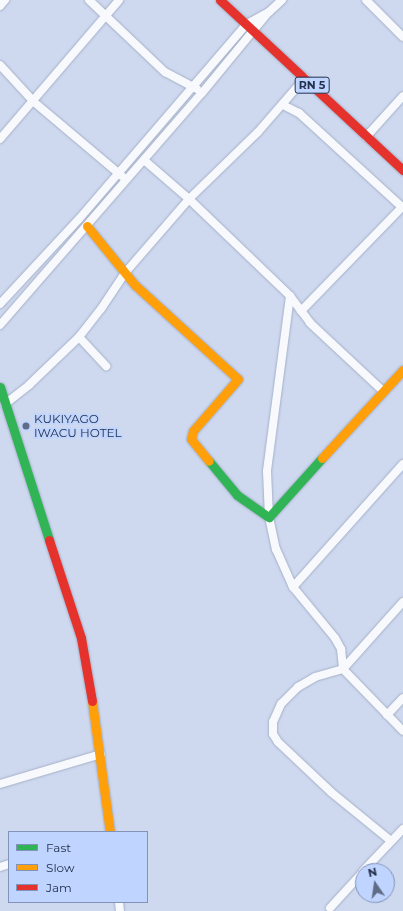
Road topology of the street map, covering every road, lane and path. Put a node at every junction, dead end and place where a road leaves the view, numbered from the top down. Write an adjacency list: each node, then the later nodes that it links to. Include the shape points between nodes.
1 (5, 0): 7 (street)
2 (89, 0): 9 (street)
3 (119, 0): 9 (street)
4 (220, 0): 10 (street, RN 5 / RN 5)
5 (282, 0): 8 (street)
6 (366, 0): 12 (street)
7 (0, 6)
8 (269, 12): 10 (street); 11 (street)
9 (105, 14): 15 (street, via 165,72); 18 (street)
10 (247, 24): 11 (street, RN 5 / RN 5); 15 (street)
11 (255, 31): 14 (street, RN 5 / RN 5); 16 (street)
12 (403, 37)
13 (0, 65): 18 (street)
14 (305, 78): 19 (street); 20 (street, RN 5 / RN 5)
15 (194, 87): 16 (street); 24 (street)
16 (202, 93): 22 (street)
17 (403, 96): 20 (street)
18 (34, 102): 21 (street); 24 (street)
19 (283, 105): 26 (street); 27 (street, via 299,113)
20 (366, 136): 23 (street, RN 5 / RN 5)
21 (0, 139)
22 (144, 160): 25 (street); 26 (street)
23 (403, 170)
24 (119, 174): 25 (street); 31 (street)
25 (128, 178): 28 (street)
26 (189, 199): 29 (street); 30 (street)
27 (403, 206): 32 (street)
28 (87, 226): 29 (street); 33 (street)
29 (125, 273): 34 (street); 41 (street, via 238,379 193,431 191,439 237,495)
30 (290, 296): 32 (street); 41 (street, via 267,471)
31 (0, 304)
32 (301, 311): 38 (street)
33 (0, 325)
34 (79, 337): 35 (street); 39 (street, via 29,386)
35 (106, 366)
36 (403, 370): 38 (street)
37 (0, 387): 39 (street)
38 (383, 391): 41 (street)
39 (5, 404): 48 (street, via 81,638)
40 (403, 464): 42 (street)
41 (269, 518): 42 (street, via 281,567)
42 (293, 587): 44 (street, via 335,638 341,649)
43 (403, 602): 44 (street)
44 (343, 669): 46 (street); 52 (street, via 315,677 298,687 281,704 273,722 273,734 331,792)
45 (403, 698): 46 (street)
46 (387, 715): 47 (street)
47 (403, 731)
48 (101, 754): 49 (street); 51 (street)
49 (0, 784)
50 (403, 829): 52 (street)
51 (110, 831)
52 (391, 840): 53 (street)
53 (370, 863)
54 (355, 880): 55 (street)
55 (330, 908)

